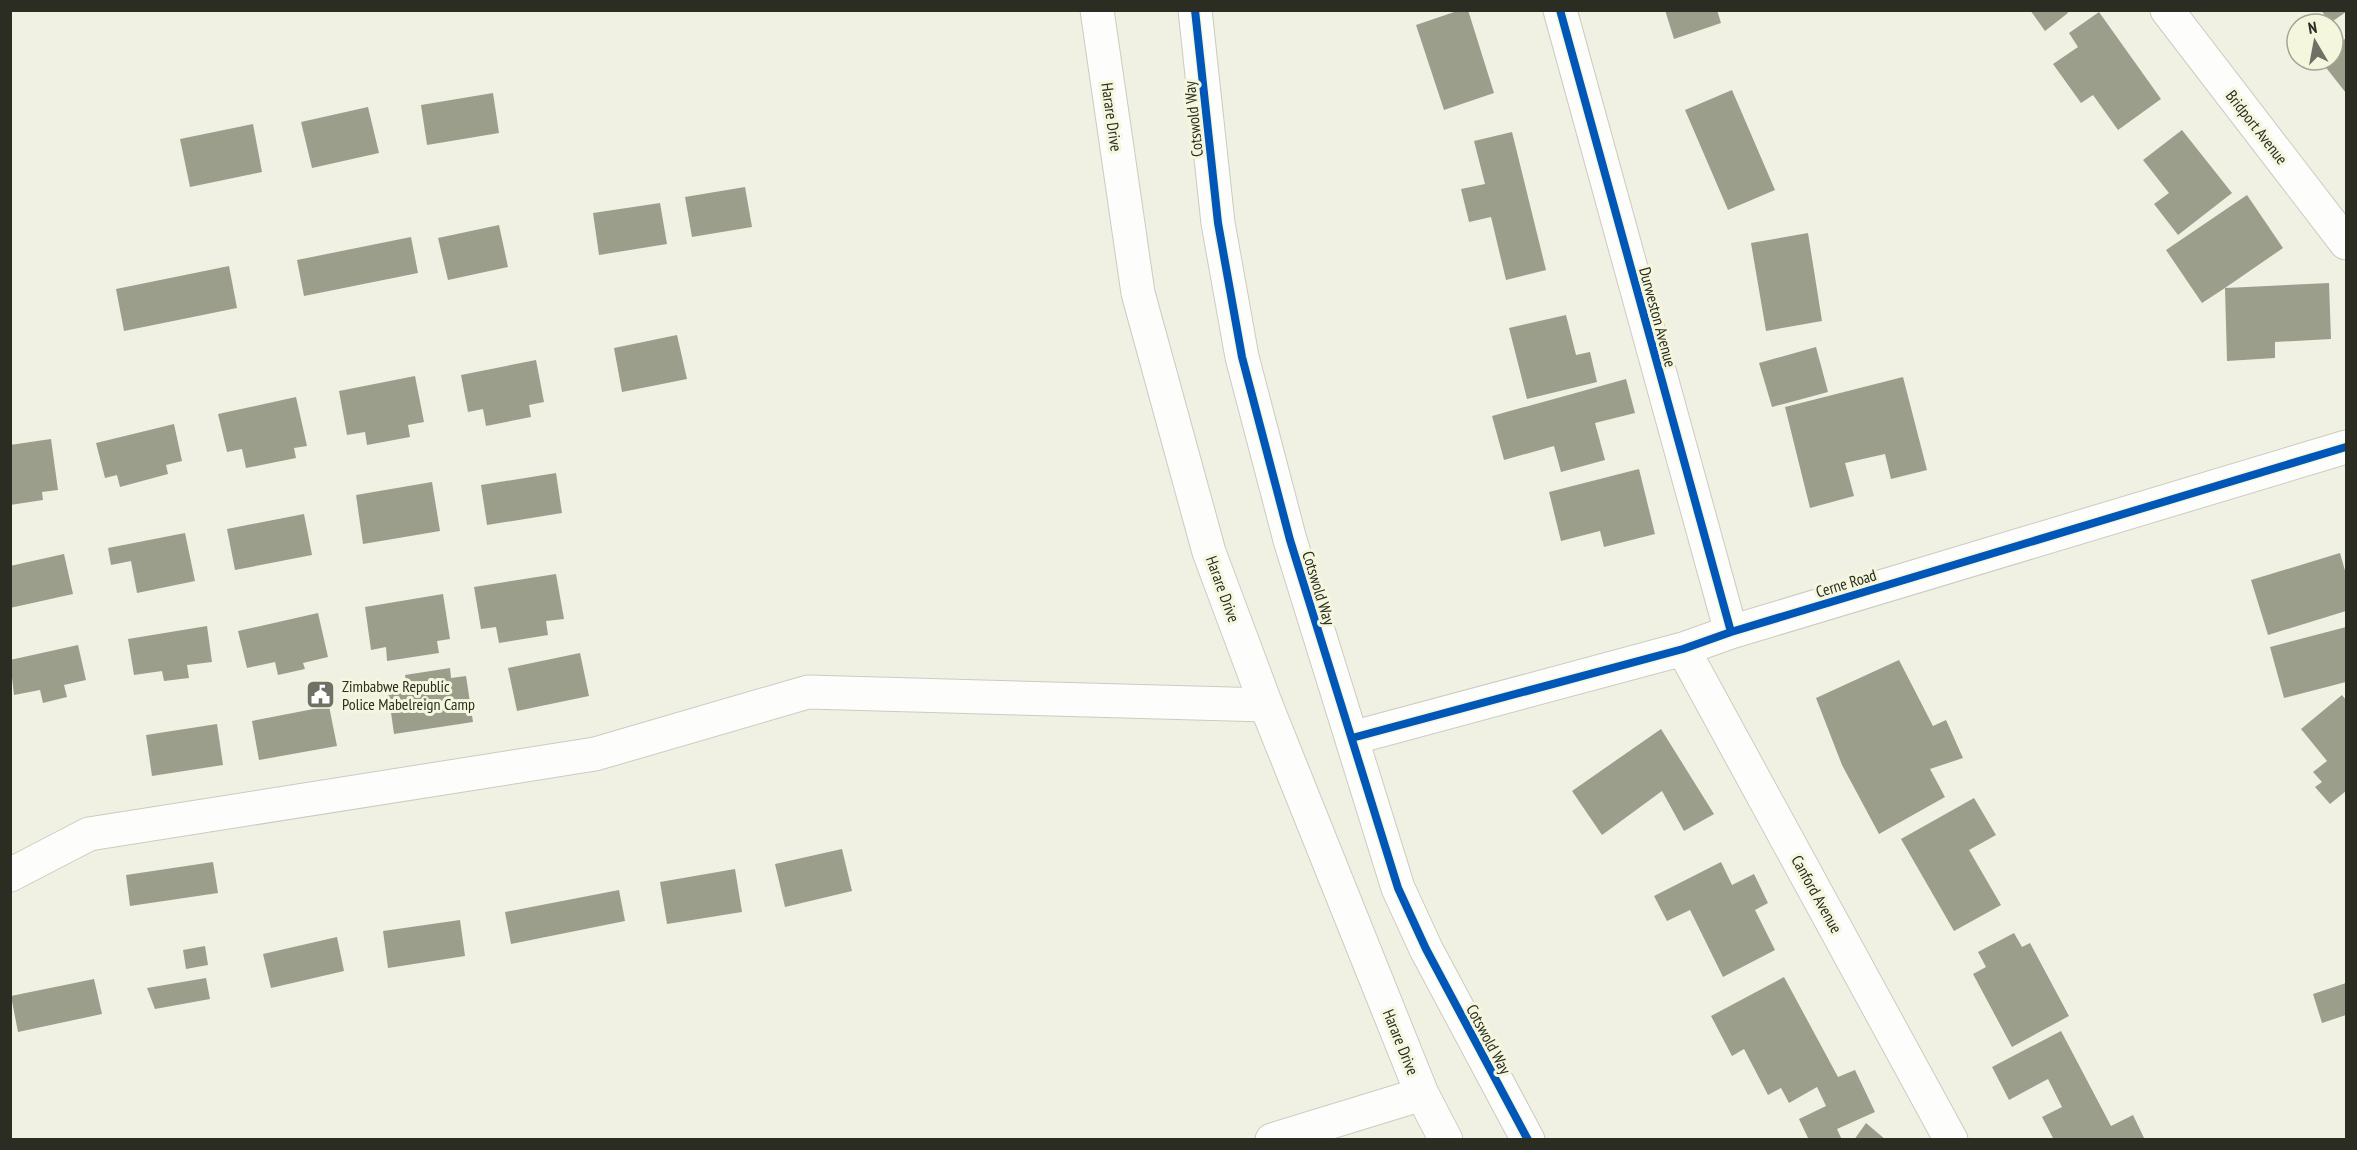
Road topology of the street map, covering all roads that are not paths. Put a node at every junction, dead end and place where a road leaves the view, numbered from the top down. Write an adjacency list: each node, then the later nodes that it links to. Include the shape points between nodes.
1 (1098, 10): 9 (street, Harare Drive, via 1138,293 1209,552)
2 (1195, 10): 10 (street, Cotswold Way, via 1218,223 1242,357 1290,540)
3 (1560, 10): 7 (street, Durweston Avenue)
4 (2167, 10): 5 (street, Bridport Avenue)
5 (2346, 243)
6 (2346, 447): 7 (street, Cerne Road)
7 (1731, 632): 8 (street, Cerne Road)
8 (1683, 649): 10 (street, Cerne Road); 16 (street, Canford Avenue)
9 (1266, 705): 11 (street, via 808,693 595,754 89,834); 12 (street, Harare Drive)
10 (1352, 738): 15 (street, Cotswold Way, via 1398,888 1426,949)
11 (10, 875)
12 (1422, 1094): 13 (street); 14 (street, Harare Drive)
13 (1272, 1140)
14 (1446, 1140)
15 (1528, 1140)
16 (1951, 1140)

